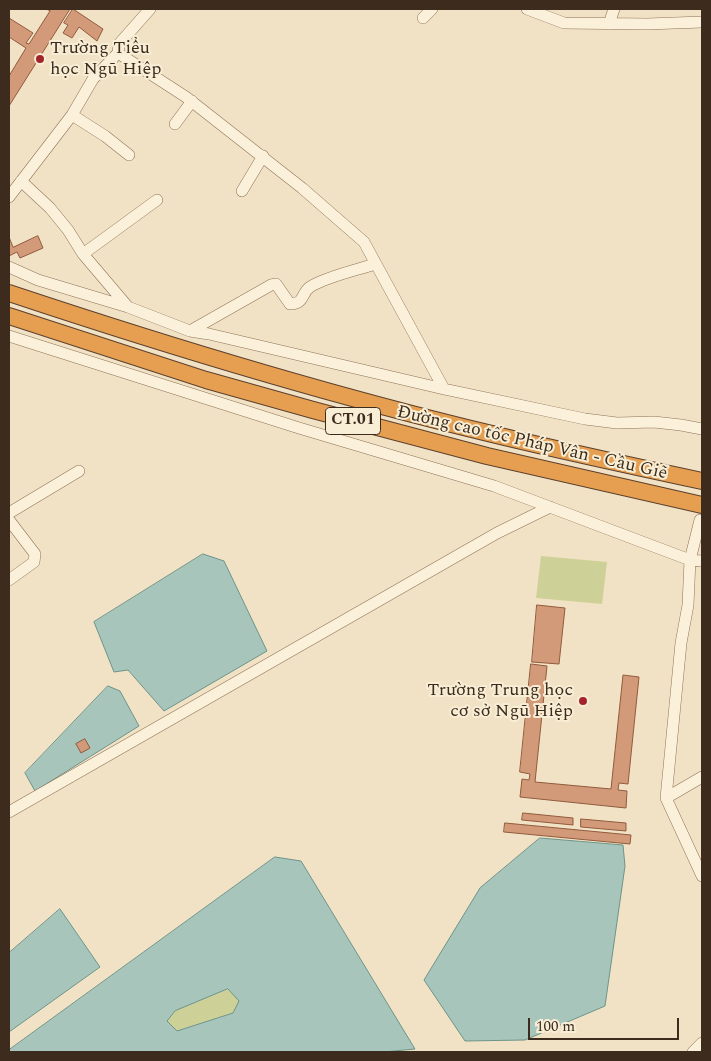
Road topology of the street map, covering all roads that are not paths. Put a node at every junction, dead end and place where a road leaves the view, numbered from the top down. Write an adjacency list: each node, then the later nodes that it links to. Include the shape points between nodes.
1 (150, 9): 8 (street, via 118,44)
2 (432, 9): 5 (street)
3 (527, 9): 7 (street, via 564,22)
4 (614, 9): 7 (street)
5 (423, 18)
6 (702, 22): 7 (street)
7 (609, 24)
8 (118, 53): 9 (street); 10 (street, via 93,79)
9 (192, 101): 11 (street); 13 (street)
10 (72, 115): 12 (street); 14 (street)
11 (174, 124)
12 (129, 155)
13 (263, 156): 15 (street); 19 (street, via 364,242)
14 (22, 181): 16 (street); 18 (street, via 50,208)
15 (242, 192)
16 (9, 197)
17 (157, 200): 18 (street)
18 (83, 254): 22 (street)
19 (375, 264): 24 (street, via 309,288 295,304 290,304 276,284 271,285); 26 (street)
20 (9, 267): 22 (street, via 38,280)
21 (9, 293): 29 (highway, Đường cao tốc Pháp Vân - Cầu Giẽ / CT.01, via 122,331 316,388 491,434)
22 (128, 307): 24 (street)
23 (9, 316): 31 (highway, Đường cao tốc Pháp Vân - Cầu Giẽ / CT.01, via 206,380)
24 (190, 331): 26 (street)
25 (9, 336): 30 (street, via 494,486)
26 (444, 389): 27 (street, via 585,419 617,423 654,422)
27 (702, 429)
28 (79, 471): 32 (street)
29 (702, 481)
30 (550, 507): 34 (street); 39 (street, via 490,537)
31 (701, 512): 34 (street)
32 (9, 513)
33 (9, 520): 36 (street, via 35,554 34,562)
34 (690, 560): 35 (street); 38 (street)
35 (702, 562)
36 (9, 580)
37 (702, 777): 38 (street)
38 (666, 798): 40 (street)
39 (9, 812)
40 (702, 876)
41 (702, 1043): 42 (street)
42 (693, 1052)

